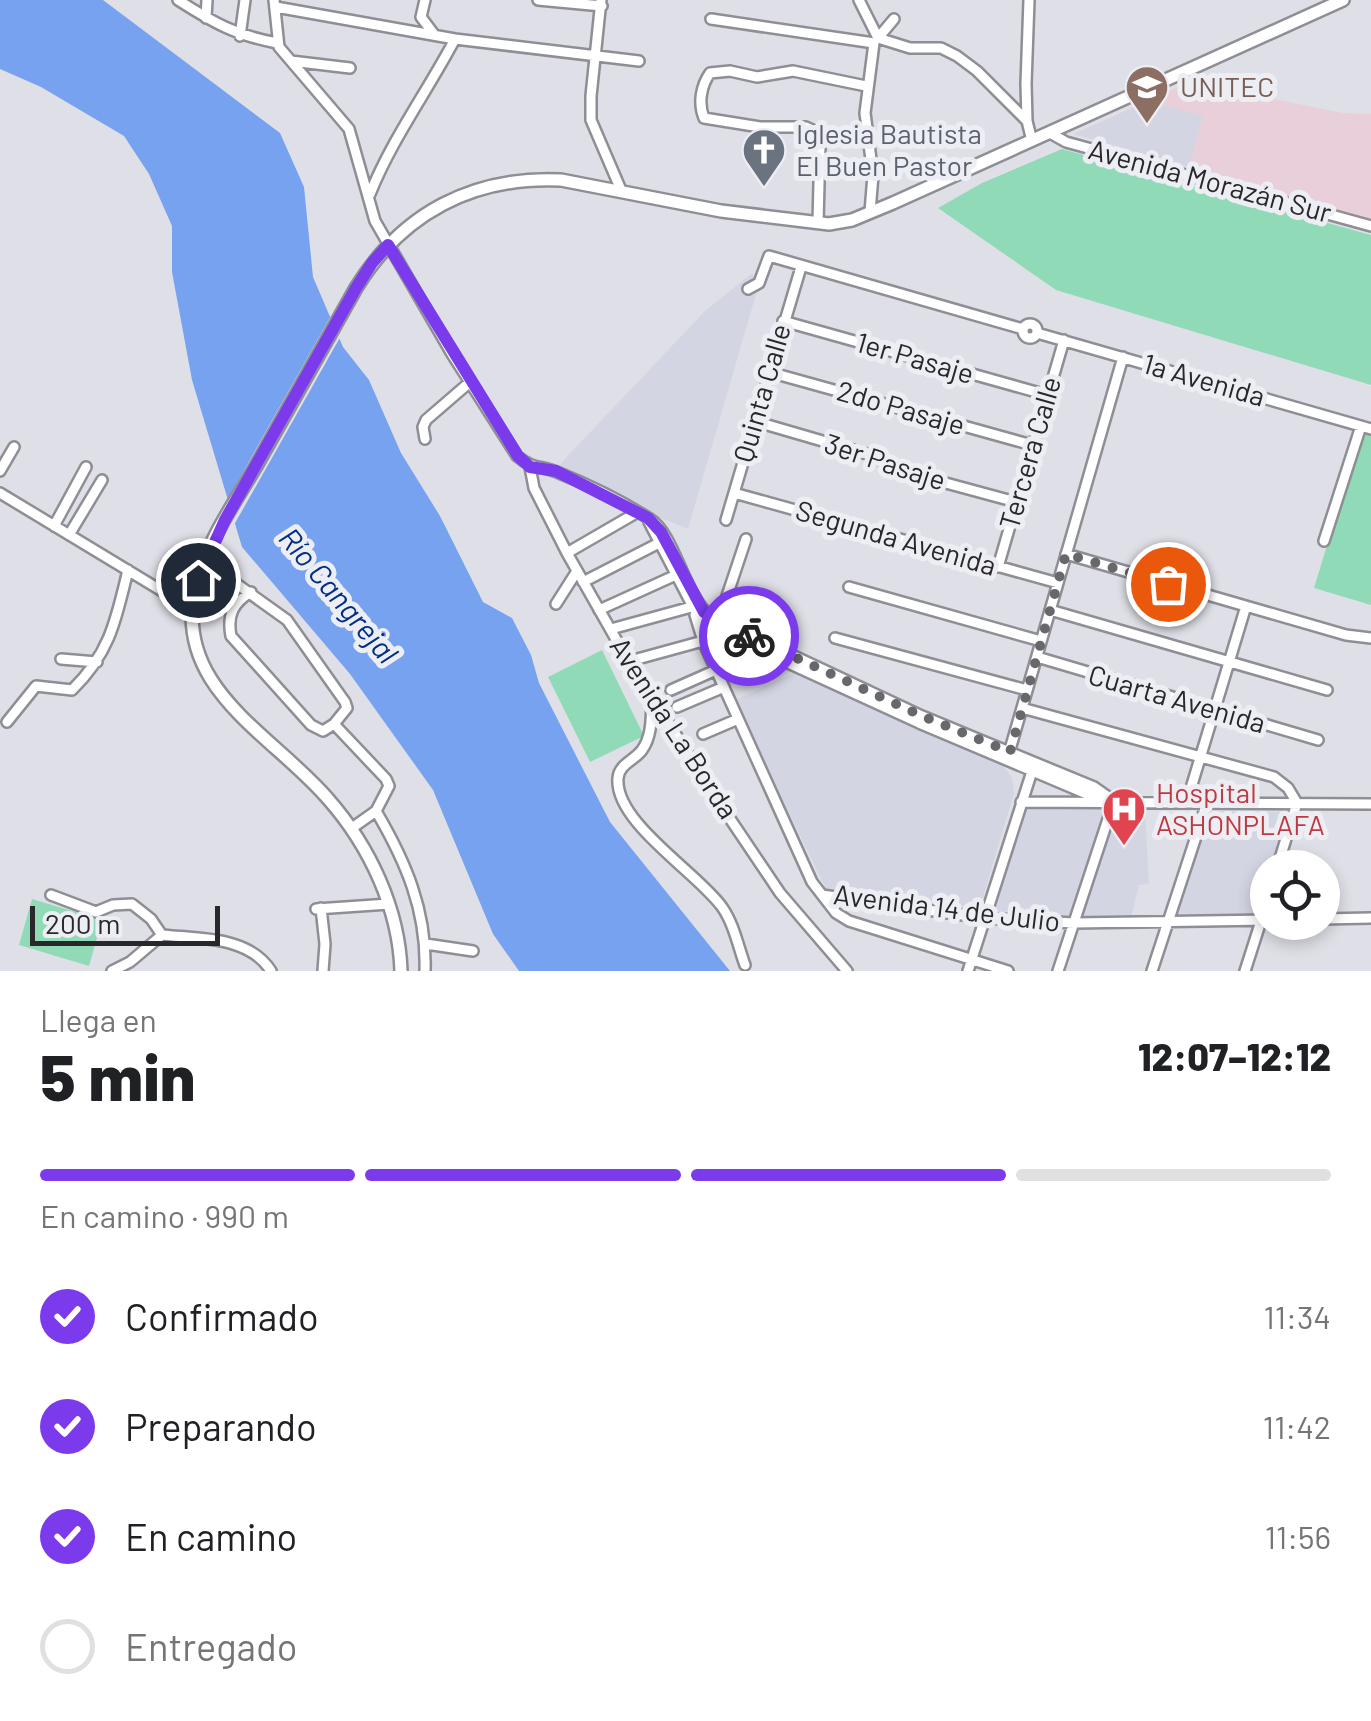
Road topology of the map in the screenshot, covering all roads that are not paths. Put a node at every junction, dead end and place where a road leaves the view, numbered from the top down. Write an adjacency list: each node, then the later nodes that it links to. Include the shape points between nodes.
1 (178, 0): 11 (street)
2 (207, 0): 11 (street)
3 (245, 0): 15 (street)
4 (425, 0): 14 (street, via 421,17)
5 (538, 0): 9 (street)
6 (859, 0): 16 (street)
7 (1029, 0): 24 (street)
8 (1343, 0): 25 (main road)
9 (602, 3): 19 (street)
10 (275, 4): 14 (street); 18 (street)
11 (206, 18): 15 (street)
12 (711, 18): 23 (street, via 872,42)
13 (894, 19): 16 (street)
14 (433, 33): 17 (street)
15 (240, 36): 18 (street)
16 (878, 38): 24 (street, via 956,56)
17 (454, 39): 19 (street); 28 (street)
18 (278, 42): 20 (street, Avenida La Borda)
19 (596, 57): 21 (street); 27 (street, via 591,120)
20 (290, 61): 22 (street); 28 (street, Avenida La Borda, via 349,128)
21 (640, 61)
22 (350, 68)
23 (866, 86): 29 (street, via 874,175); 30 (street, via 793,71 756,77 710,73 702,84 704,118 816,132)
24 (1027, 121): 26 (street)
25 (1050, 132): 26 (main road); 31 (street, Avenida Morazán Sur, via 1066,142)
26 (1032, 141): 29 (main road)
27 (621, 190): 30 (main road); 32 (main road, via 546,180 487,186 434,208)
28 (370, 194): 32 (street, Avenida La Borda)
29 (870, 212): 30 (main road)
30 (818, 223)
31 (1371, 226)
32 (388, 245): 39 (street, Avenida La Borda); 68 (main road, via 356,288)
33 (800, 267): 34 (street, 1a Avenida, via 769,256 759,283); 35 (street, Quinta Calle); 36 (street, 1a Avenida, via 1022,328 1028,338 1037,333)
34 (748, 288)
35 (783, 322): 38 (street, Quinta Calle); 40 (street, 1er Pasaje)
36 (1064, 340): 37 (street, 1a Avenida); 40 (street, Tercera Calle)
37 (1122, 357): 42 (street, 1a Avenida); 62 (street)
38 (769, 372): 41 (street, Quinta Calle); 44 (street, 2do Pasaje)
39 (470, 382): 43 (street, via 426,420); 46 (street, Avenida La Borda)
40 (1047, 395): 44 (street, Tercera Calle)
41 (754, 421): 50 (street, Quinta Calle); 52 (street, 3er Pasaje)
42 (1366, 427): 59 (street)
43 (425, 439)
44 (1032, 445): 52 (street, Tercera Calle)
45 (14, 448): 48 (street)
46 (530, 467): 53 (street, via 556,471); 61 (street, Avenida La Borda)
47 (86, 468): 56 (street)
48 (0, 472)
49 (102, 480): 57 (street)
50 (734, 492): 55 (street, Quinta Calle); 64 (street, Segunda Avenida)
51 (0, 493): 56 (street)
52 (1016, 502): 64 (street, Tercera Calle)
53 (636, 513): 54 (street); 61 (street)
54 (648, 518): 60 (street); 63 (street)
55 (726, 520)
56 (54, 526): 57 (street)
57 (68, 534): 65 (street)
58 (746, 539): 79 (street)
59 (1324, 541)
60 (658, 544): 63 (street); 69 (street)
61 (567, 553): 66 (street, Avenida La Borda)
62 (1066, 554): 70 (street); 76 (street)
63 (670, 556): 67 (street); 75 (street)
64 (998, 567): 70 (street, Segunda Avenida)
65 (128, 570): 73 (street, via 166,594); 88 (street, via 113,633)
66 (577, 571): 69 (street, Avenida La Borda); 74 (street)
67 (676, 575): 75 (street); 77 (street)
68 (198, 580): 72 (street, via 227,577); 73 (main road)
69 (584, 582): 77 (street, Avenida La Borda)
70 (1058, 584): 78 (street)
71 (849, 587): 84 (street)
72 (252, 592): 101 (street, via 287,620 345,702); 101 (street, via 237,601 228,621 231,636 311,725 323,731)
73 (193, 601): 114 (main road, via 196,644 216,688)
74 (556, 604)
75 (696, 605): 79 (street, via 700,618); 80 (street); 81 (street, Avenida 14 de Julio)
76 (1246, 606): 83 (street); 87 (street)
77 (600, 610): 80 (street, Avenida La Borda)
78 (1050, 610): 84 (street); 87 (street)
79 (717, 625): 81 (street); 104 (street)
80 (611, 630): 89 (street, Avenida La Borda)
81 (702, 638): 89 (street); 90 (street, Avenida 14 de Julio)
82 (835, 638): 93 (street)
83 (1371, 638)
84 (1041, 640): 85 (street)
85 (1036, 658): 93 (street); 98 (street, Cuarta Avenida)
86 (60, 659): 88 (street)
87 (1229, 661): 94 (street); 98 (street)
88 (96, 662): 100 (street, via 72,690 36,686)
89 (630, 662): 95 (street, Avenida La Borda)
90 (716, 670): 91 (street, Avenida 14 de Julio); 92 (street)
91 (724, 688): 96 (street); 99 (street, Avenida 14 de Julio)
92 (671, 690)
93 (1027, 690): 97 (street)
94 (1328, 690)
95 (652, 695): 130 (street, via 648,738 619,771 621,799 724,909); 136 (street, Avenida La Borda, via 780,893)
96 (678, 707)
97 (1022, 708): 104 (street); 105 (street)
98 (1215, 710): 103 (street, Cuarta Avenida); 105 (street)
99 (738, 720): 102 (street); 116 (street, Avenida 14 de Julio)
100 (7, 722)
101 (334, 724): 113 (street, via 386,779 388,793)
102 (703, 734)
103 (1318, 740)
104 (1008, 756): 106 (street)
105 (1201, 757): 107 (street); 111 (street, via 1274,778)
106 (1033, 766): 108 (street); 109 (street)
107 (1192, 788)
108 (1114, 801): 109 (street); 110 (street); 124 (street)
109 (1021, 802): 119 (street)
110 (1207, 803): 111 (street); 123 (street)
111 (1298, 804): 112 (street); 115 (street)
112 (1371, 804)
113 (376, 811): 114 (street); 127 (street, via 412,880)
114 (352, 828): 118 (main road)
115 (1283, 850)
116 (822, 895): 119 (street, Avenida 14 de Julio); 129 (street, via 848,921)
117 (51, 896): 125 (street, via 96,912 132,904)
118 (389, 904): 133 (street, via 318,908); 134 (main road)
119 (984, 918): 124 (street, Avenida 14 de Julio); 129 (street)
120 (1371, 918): 121 (street)
121 (1340, 919)
122 (1250, 920): 123 (street, Avenida 14 de Julio)
123 (1168, 922): 124 (street, Avenida 14 de Julio); 140 (street)
124 (1074, 923): 139 (street)
125 (162, 935): 131 (street); 132 (street, via 248,949)
126 (1256, 940): 141 (street)
127 (426, 944): 128 (street); 135 (street)
128 (473, 950)
129 (971, 960): 137 (street); 138 (street)
130 (745, 965)
131 (112, 971)
132 (271, 971)
133 (323, 971)
134 (401, 971)
135 (425, 971)
136 (847, 971)
137 (968, 971)
138 (1008, 971)
139 (1058, 971)
140 (1152, 971)
141 (1244, 971)

